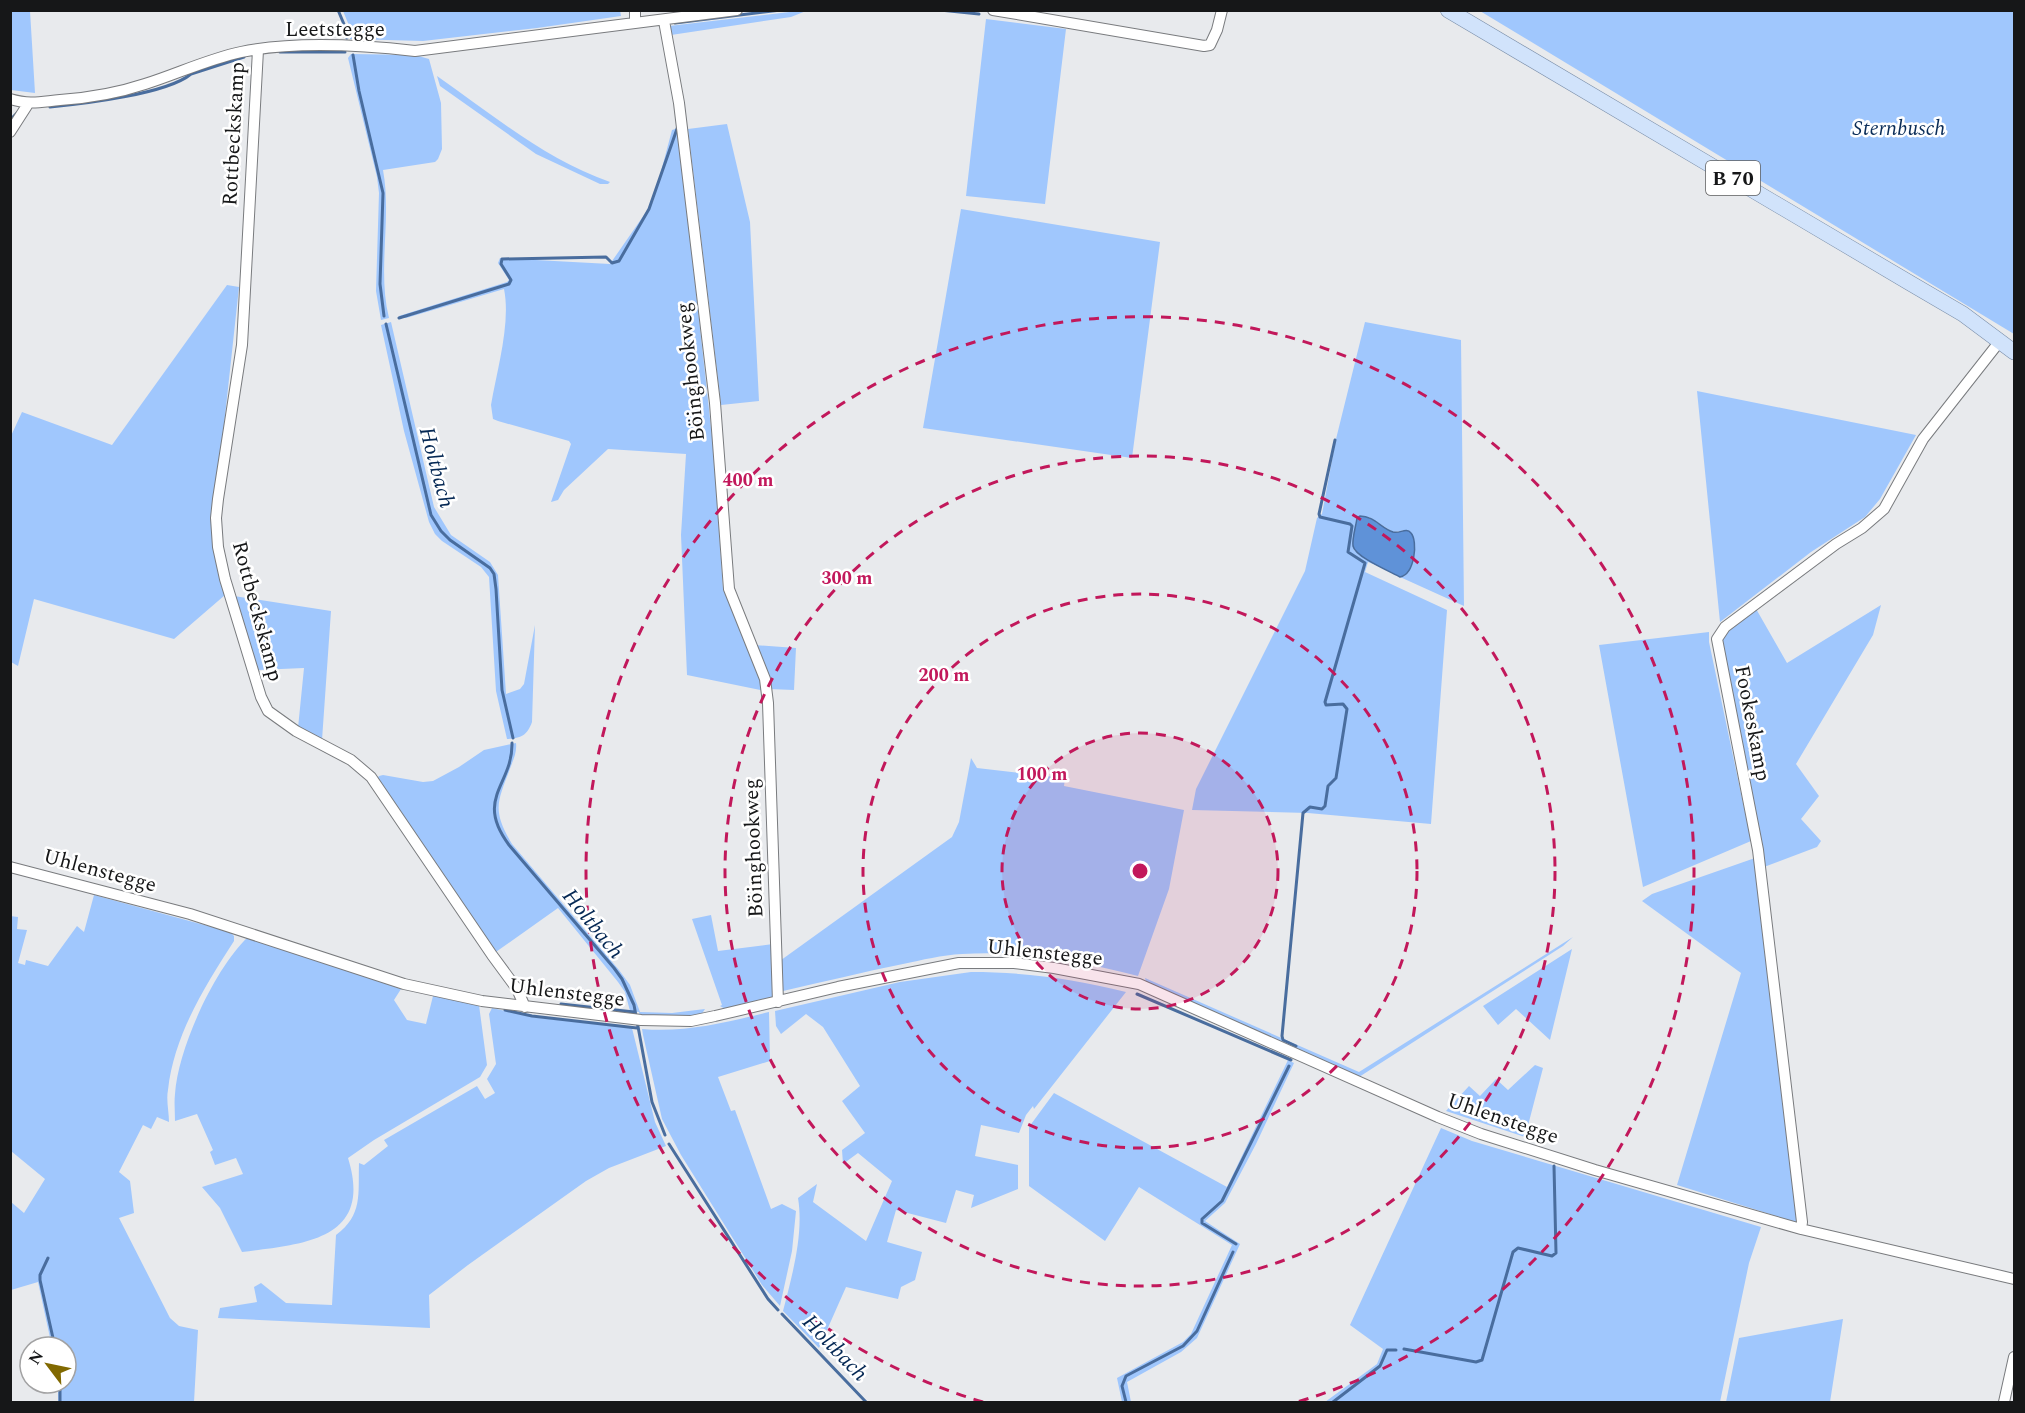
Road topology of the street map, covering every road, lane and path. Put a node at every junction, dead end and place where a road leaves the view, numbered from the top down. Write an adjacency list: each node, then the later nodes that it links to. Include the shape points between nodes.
1 (635, 10): 7 (street)
2 (737, 10): 6 (street, Leetstegge)
3 (993, 10): 4 (street, via 1203,46 1214,39)
4 (1222, 10)
5 (1448, 10): 12 (main road, B 70, via 1890,270)
6 (664, 21): 7 (street, Leetstegge); 15 (street, Böinghookweg, via 679,103 715,403 729,589 765,679 768,703)
7 (635, 23): 8 (street, Leetstegge, via 415,51 379,47)
8 (258, 50): 10 (street, Leetstegge, via 112,93); 16 (street, Rottbeckskamp, via 242,345 218,500 218,547 225,579 268,711 351,760 370,777 517,989)
9 (10, 99): 10 (street, Leetstegge)
10 (28, 104): 11 (street)
11 (10, 132)
12 (2000, 340): 13 (main road, B 70); 17 (street, Fookeskamp, via 1923,439 1884,509 1725,627 1717,639 1758,850)
13 (2014, 352)
14 (10, 867): 16 (street, Uhlenstegge, via 190,914 404,984)
15 (778, 1002): 16 (street, Uhlenstegge, via 691,1021); 17 (street, Uhlenstegge, via 959,963 1014,963 1139,984 1481,1134)
16 (525, 1007)
17 (1801, 1229): 18 (street, Uhlenstegge)
18 (2014, 1279)
19 (2014, 1357): 20 (street)
20 (2004, 1402)

